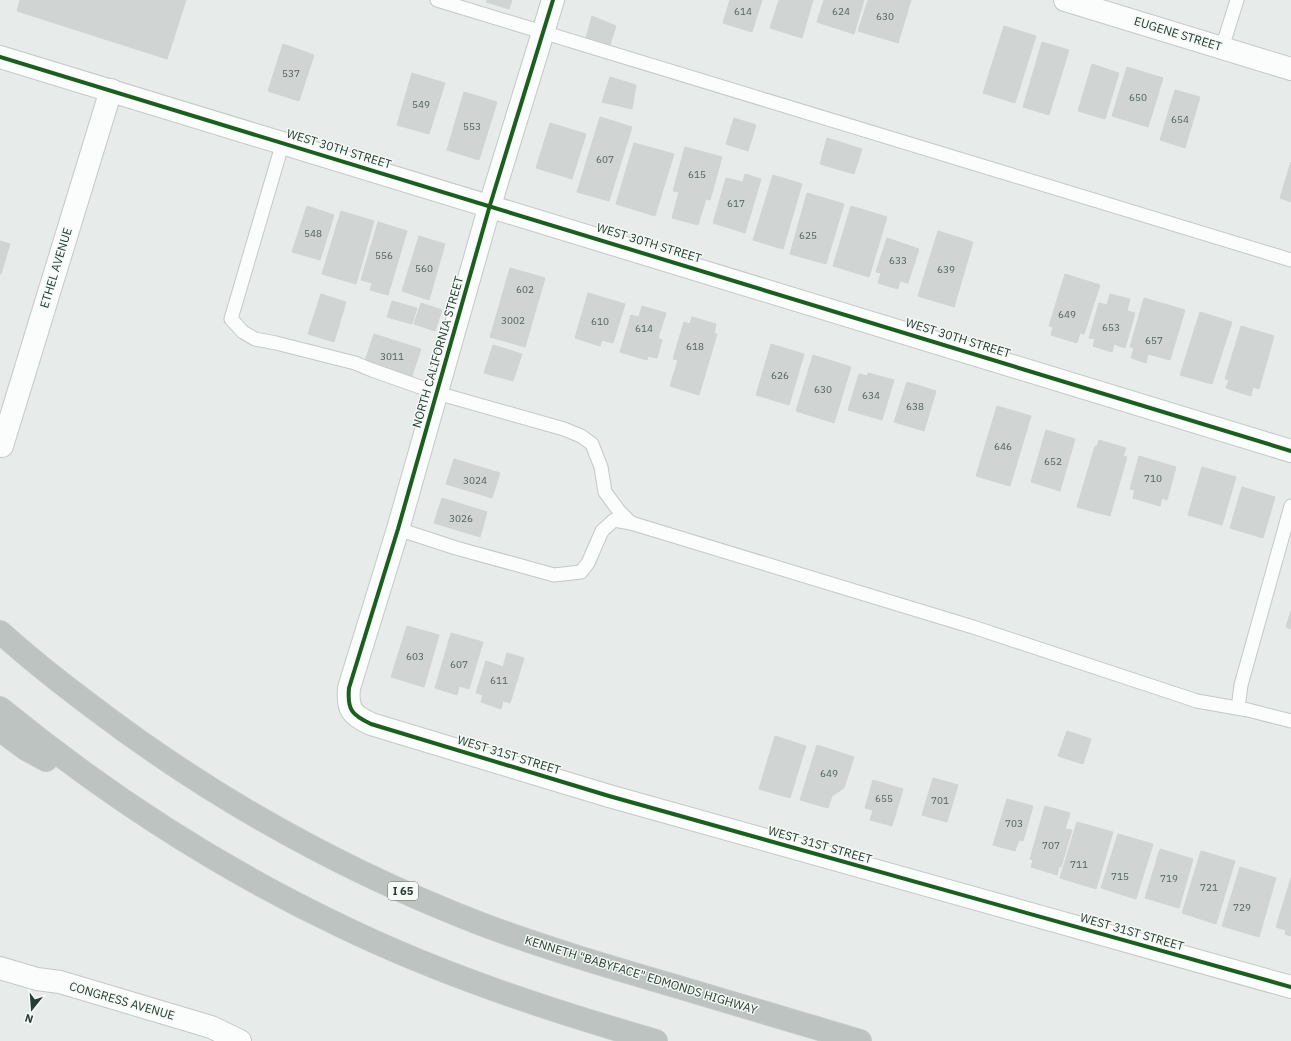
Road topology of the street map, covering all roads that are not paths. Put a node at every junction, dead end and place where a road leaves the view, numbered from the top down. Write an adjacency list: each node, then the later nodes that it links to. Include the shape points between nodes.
1 (438, 0): 5 (lane)
2 (553, 0): 5 (street, NORTH CALIFORNIA STREET)
3 (1064, 0): 6 (street, EUGENE STREET)
4 (1237, 0): 6 (lane)
5 (543, 33): 11 (street, NORTH CALIFORNIA STREET); 12 (lane)
6 (1222, 48): 8 (street, EUGENE STREET)
7 (0, 57): 9 (street, WEST 30TH STREET)
8 (1291, 69)
9 (111, 90): 10 (street, WEST 30TH STREET); 14 (street, ETHEL AVENUE)
10 (283, 142): 11 (street, WEST 30TH STREET); 13 (lane, via 230,319 243,332 256,339 355,363)
11 (490, 205): 13 (street, NORTH CALIFORNIA STREET); 15 (street, WEST 30TH STREET)
12 (1291, 260)
13 (437, 393): 17 (lane, via 581,436 592,444 601,467 605,492); 18 (street, NORTH CALIFORNIA STREET)
14 (2, 446)
15 (1291, 450)
16 (1291, 506): 21 (lane, via 1241,685)
17 (631, 523): 18 (lane, via 614,520 602,531 588,563 581,572 554,575); 21 (lane, via 973,627 1197,701)
18 (398, 529): 22 (street, NORTH CALIFORNIA STREET, via 349,688)
19 (0, 632): 30 (highway, KENNETH "BABYFACE" EDMONDS HIGHWAY / I 65, via 110,720 194,778 286,833 371,876 481,924 574,957)
20 (0, 708): 25 (highway, via 32,735)
21 (1238, 708): 23 (lane)
22 (350, 710): 27 (street, WEST 31ST STREET, via 371,724 609,796)
23 (1291, 721)
24 (0, 730): 25 (highway, via 26,749)
25 (153, 821): 29 (highway, via 278,895 410,957 524,1000)
26 (0, 968): 28 (street, CONGRESS AVENUE, via 37,979 60,982 211,1027)
27 (1291, 987)
28 (238, 1041)
29 (656, 1041)
30 (860, 1041)

